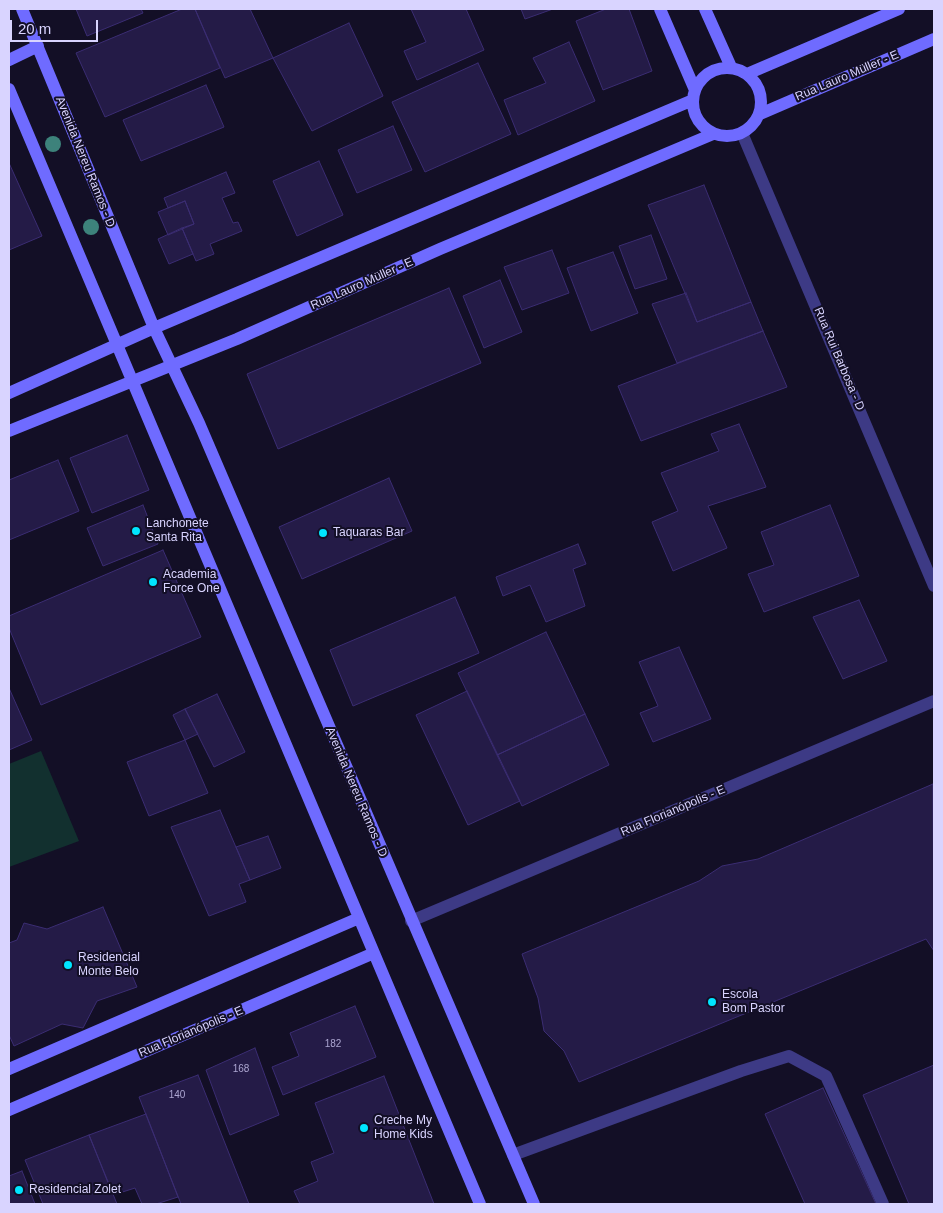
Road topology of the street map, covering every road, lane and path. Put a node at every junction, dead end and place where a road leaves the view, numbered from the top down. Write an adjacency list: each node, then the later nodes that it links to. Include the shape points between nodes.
1 (22, 9): 6 (street, Avenida Nereu Ramos - D)
2 (660, 9): 11 (street)
3 (704, 9): 8 (street)
4 (899, 9): 9 (street)
5 (934, 39): 12 (street, Rua Lauro Müller - E)
6 (38, 46): 7 (street); 15 (street, Avenida Nereu Ramos - D)
7 (9, 60)
8 (731, 67): 9 (street); 11 (street, via 709,73 701,80)
9 (747, 74): 12 (street, via 760,92)
10 (9, 88): 16 (street)
11 (694, 95): 14 (street, via 698,120); 15 (street)
12 (760, 114): 13 (street, via 756,122)
13 (742, 133): 14 (street, via 733,136); 21 (street, Rua Rui Barbosa - D)
14 (713, 134): 17 (street, Rua Lauro Müller - E, via 237,339)
15 (154, 328): 16 (street); 17 (street, Avenida Nereu Ramos - D)
16 (116, 345): 18 (street); 19 (street)
17 (170, 364): 18 (street, Rua Lauro Müller - E); 24 (street, Avenida Nereu Ramos - D)
18 (131, 380): 20 (street, Rua Lauro Müller - E); 23 (street)
19 (9, 393)
20 (9, 431)
21 (934, 586)
22 (934, 701): 24 (street, Rua Florianópolis - E)
23 (359, 918): 25 (street); 26 (street)
24 (411, 921): 28 (street, Avenida Nereu Ramos - D)
25 (374, 954): 27 (street, Rua Florianópolis - E); 29 (street)
26 (9, 1069)
27 (9, 1110)
28 (513, 1155): 30 (street, Avenida Nereu Ramos - D); 31 (street, via 731,1074 789,1056 826,1076)
29 (480, 1204)
30 (534, 1204)
31 (883, 1204)

